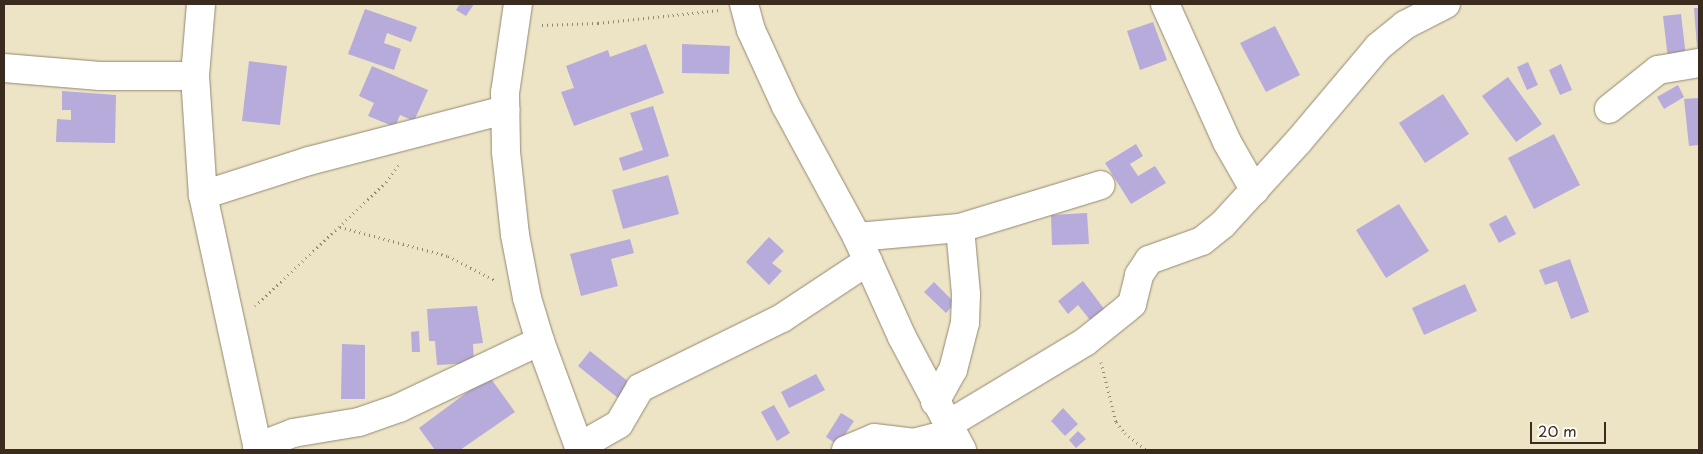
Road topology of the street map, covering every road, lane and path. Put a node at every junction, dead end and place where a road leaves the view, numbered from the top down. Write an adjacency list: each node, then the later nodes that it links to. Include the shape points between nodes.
1 (201, 4): 8 (street)
2 (1165, 4): 13 (street, via 1227,142)
3 (1446, 4): 13 (street, via 1406,25 1378,47)
4 (744, 5): 5 (path, via 598,23); 17 (street, via 786,106)
5 (516, 15): 10 (street)
6 (1699, 63): 9 (street, via 1658,70)
7 (4, 68): 8 (street, via 100,76)
8 (196, 76): 14 (street)
9 (1609, 109)
10 (505, 110): 11 (street); 19 (street, via 514,226)
11 (416, 133): 14 (street, via 309,161); 15 (path, via 386,182)
12 (1102, 185): 16 (street)
13 (1255, 191): 20 (street, via 1202,241 1149,260 1139,275 1132,304)
14 (203, 195): 21 (street)
15 (340, 227): 19 (path, via 448,256); 21 (path, via 257,304)
16 (960, 228): 17 (street); 23 (street, via 966,294 965,323 953,370)
17 (856, 237): 18 (street)
18 (868, 261): 23 (street); 25 (street, via 782,318 640,388 619,424)
19 (527, 298): 22 (street)
20 (1099, 329): 23 (street, via 1085,342); 27 (path, via 1109,405 1124,433)
21 (233, 334): 24 (street)
22 (540, 342): 24 (street, via 398,408 359,422 293,433); 25 (street)
23 (949, 428): 26 (street, via 914,443 874,438)
24 (257, 449)
25 (579, 449)
26 (846, 450)
27 (1147, 450)

